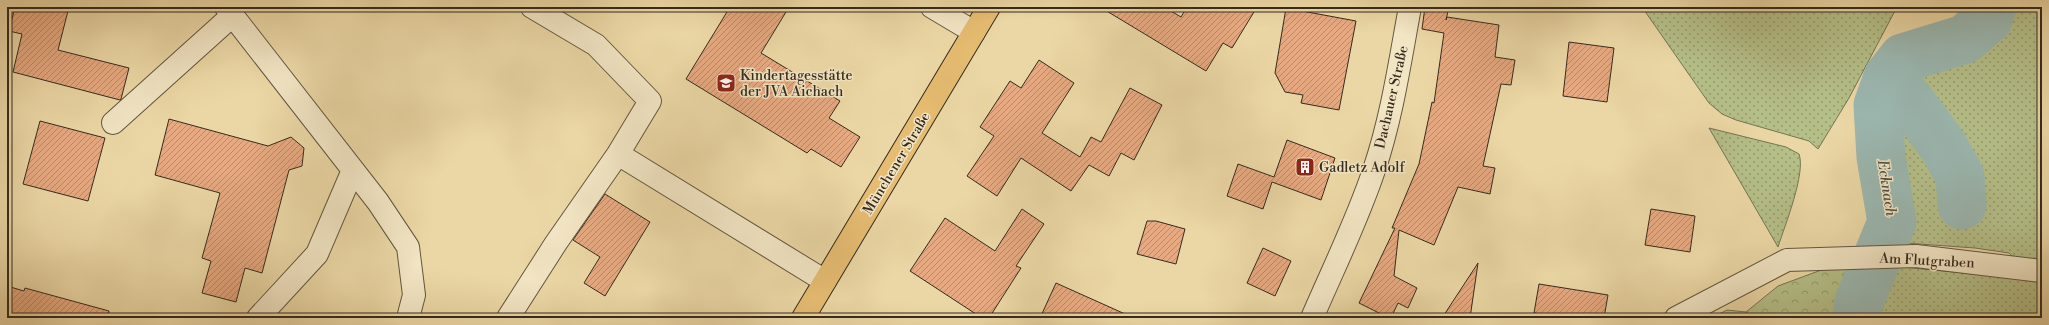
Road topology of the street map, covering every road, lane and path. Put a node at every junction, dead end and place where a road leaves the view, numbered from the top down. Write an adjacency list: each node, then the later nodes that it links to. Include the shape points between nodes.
1 (532, 7): 8 (street, via 596,45 650,101)
2 (932, 7): 6 (street)
3 (989, 7): 6 (main road, Münchener Straße)
4 (1410, 7): 16 (street, Dachauer Straße, via 1392,104 1374,169 1352,228)
5 (230, 11): 7 (street); 9 (street)
6 (974, 32): 11 (main road, Münchener Straße)
7 (113, 123)
8 (618, 154): 11 (street); 14 (street)
9 (353, 170): 12 (street, via 317,254); 13 (street, via 408,247 414,295)
10 (2042, 271): 17 (street, Am Flutgraben, via 1916,256 1787,260)
11 (825, 281): 15 (main road, Münchener Straße)
12 (258, 318)
13 (408, 318)
14 (508, 318)
15 (803, 318)
16 (1312, 318)
17 (1676, 318)

